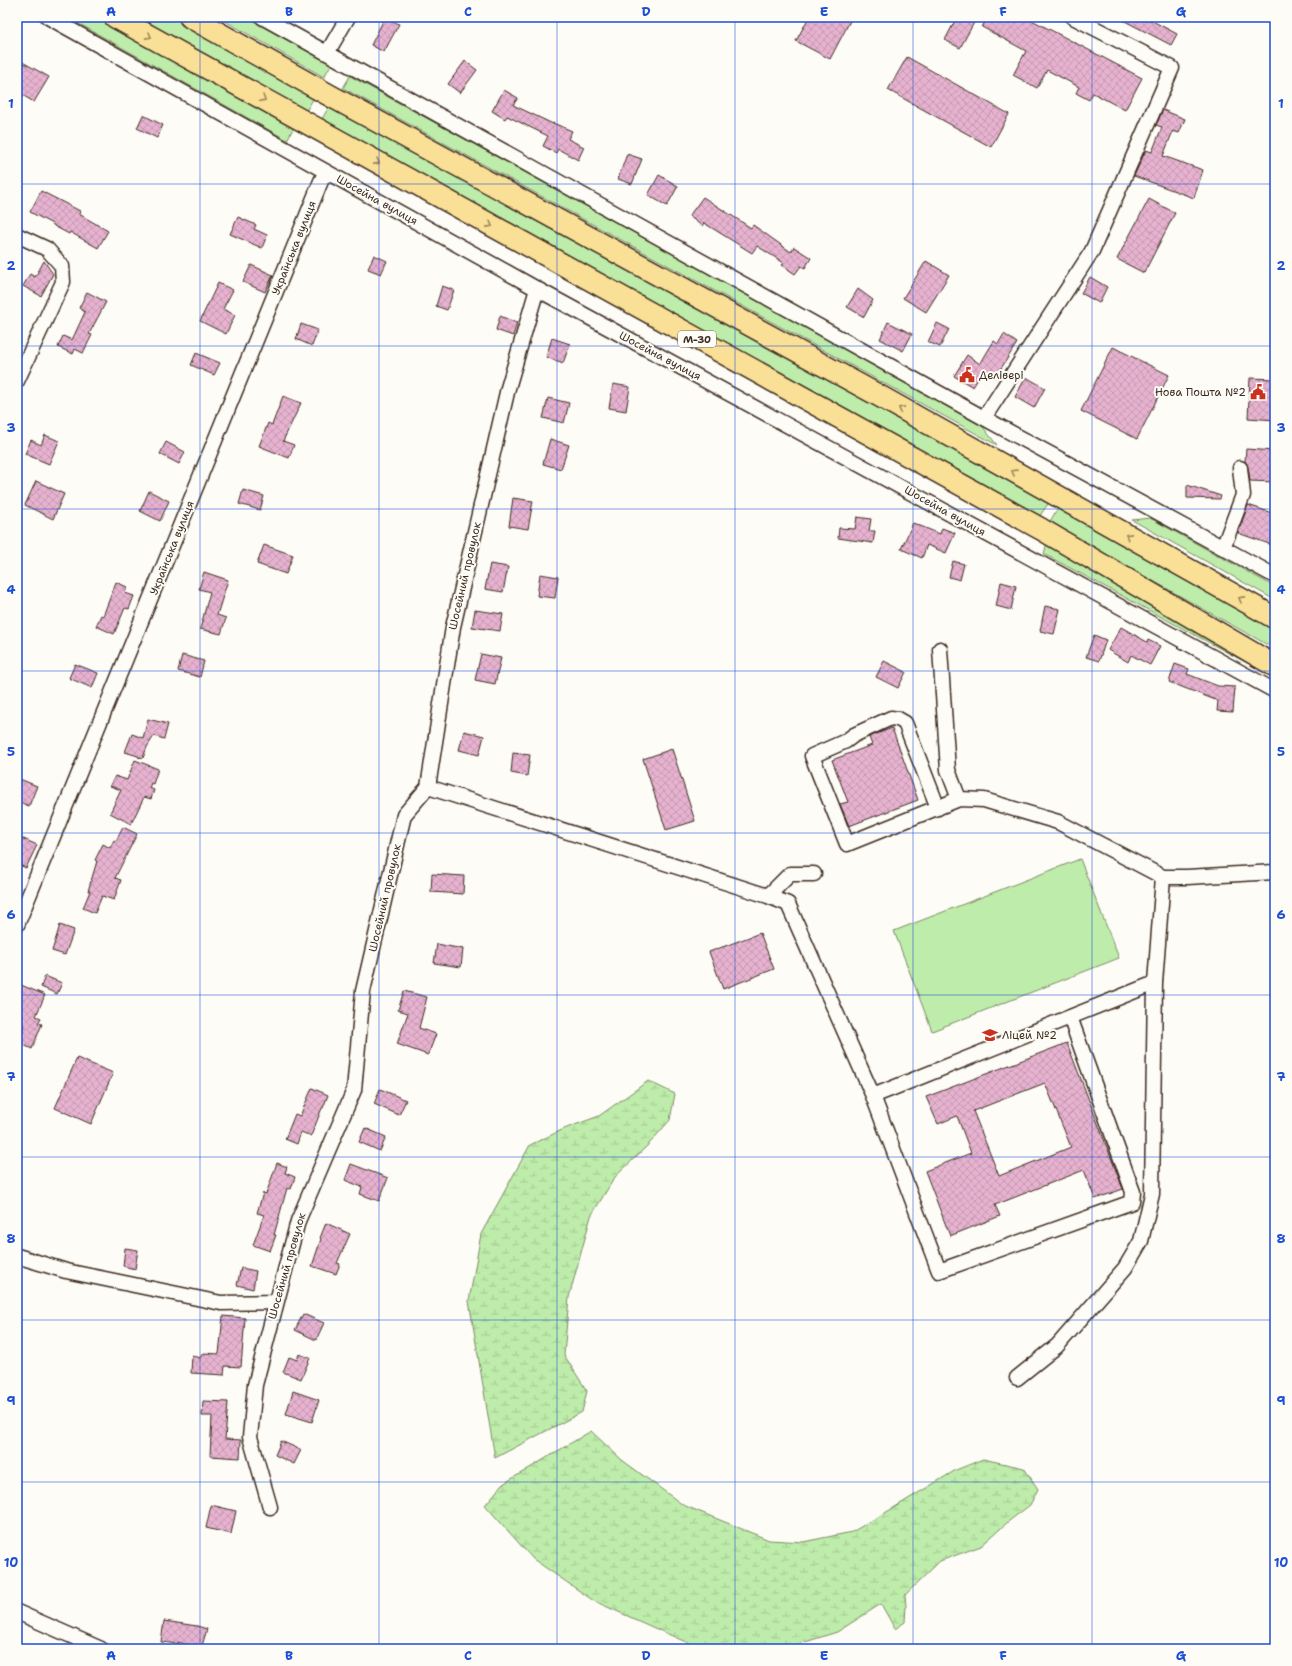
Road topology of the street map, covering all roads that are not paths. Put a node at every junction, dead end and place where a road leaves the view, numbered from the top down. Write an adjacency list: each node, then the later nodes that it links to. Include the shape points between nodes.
1 (48, 17): 8 (street, Шосейна вулиця)
2 (115, 17): 18 (highway, М-30, one-way to 18, via 1041,530)
3 (190, 17): 16 (highway, one-way to 3, via 876,394)
4 (262, 17): 7 (street)
5 (348, 17): 7 (street)
6 (1073, 17): 12 (street, via 1172,68 1092,251)
7 (327, 53): 12 (street)
8 (326, 172): 10 (street, Шосейна вулиця); 27 (street, Українська вулиця)
9 (17, 235): 11 (street, via 46,249 52,255 62,266 63,282)
10 (537, 289): 19 (street, Шосейна вулиця); 20 (street, Шосейний провулок, via 508,388 453,627)
11 (17, 381)
12 (984, 418): 14 (street)
13 (1240, 468): 14 (street, via 1243,495)
14 (1223, 548): 15 (street)
15 (1275, 576)
16 (1275, 618)
17 (940, 649): 21 (street, via 948,770)
18 (1275, 666)
19 (1275, 691)
20 (428, 787): 26 (street); 32 (street, Шосейний провулок, via 404,815 363,991 354,1090 298,1221)
21 (960, 799): 22 (street); 25 (street, via 984,800 1058,822)
22 (938, 808): 22 (street, via 847,844 812,756 846,742 854,735 891,718 898,719 905,724)
23 (1275, 872): 25 (street)
24 (814, 874): 26 (street, via 790,874)
25 (1163, 877): 28 (street)
26 (768, 896): 30 (street, via 788,904)
27 (17, 925)
28 (1155, 983): 29 (street); 33 (street, via 1152,1194 1141,1241 1125,1268 1057,1346)
29 (1070, 1017): 30 (street); 30 (street, via 1133,1192 1132,1202 939,1271)
30 (873, 1096)
31 (17, 1256): 32 (street, via 66,1271 221,1303)
32 (276, 1302): 34 (street, Шосейний провулок, via 255,1385 250,1437)
33 (1017, 1378)
34 (270, 1507)
35 (17, 1612): 36 (street)
36 (101, 1649)

